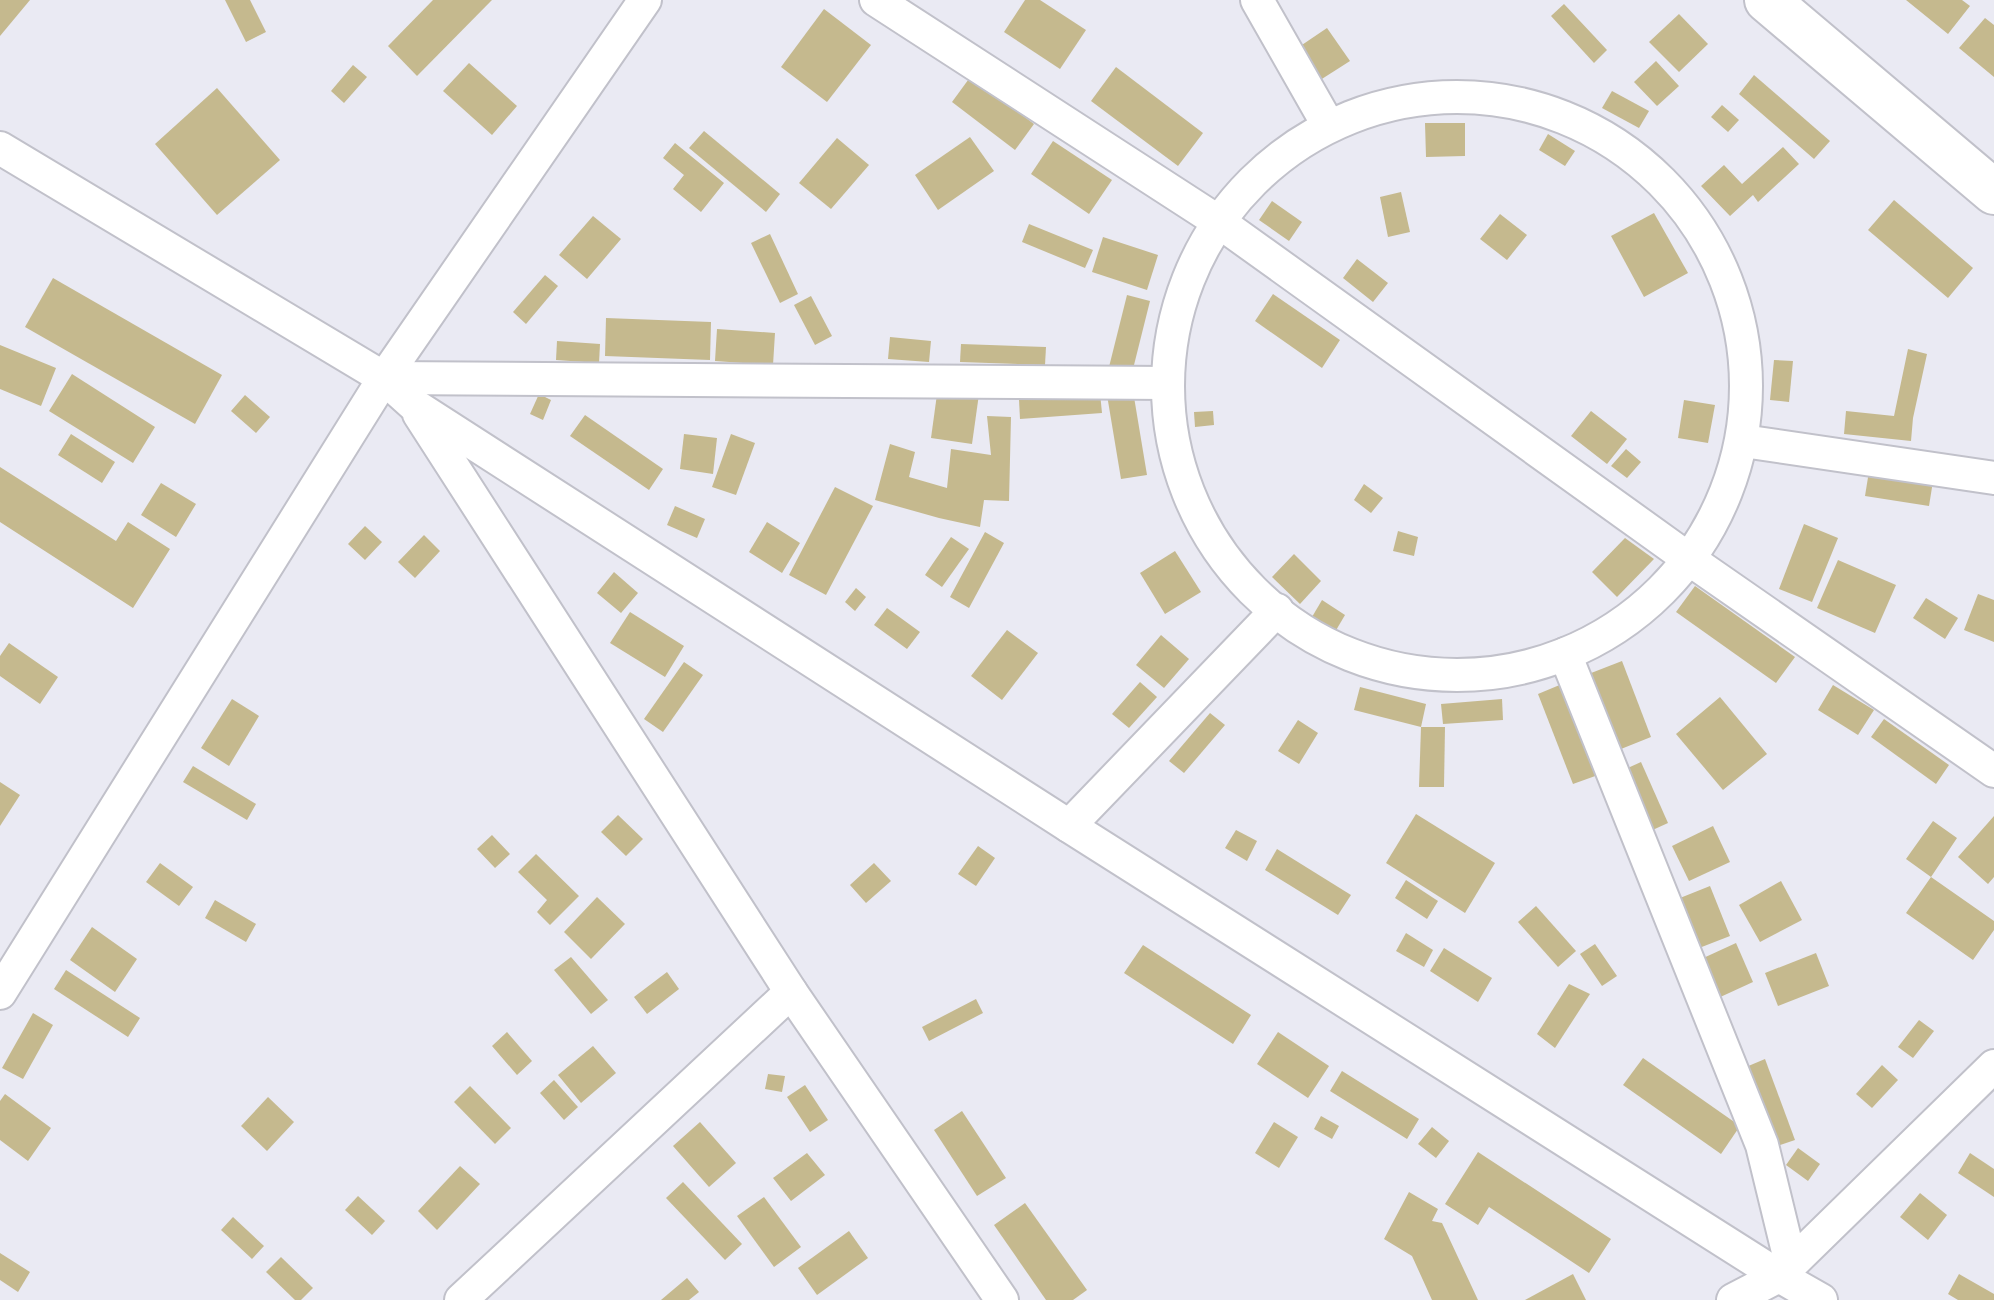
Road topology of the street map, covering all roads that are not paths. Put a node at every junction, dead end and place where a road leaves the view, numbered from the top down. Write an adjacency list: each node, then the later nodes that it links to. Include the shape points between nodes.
1 (645, 0): 9 (street)
2 (876, 0): 8 (street)
3 (1257, 0): 5 (street)
4 (1767, 0): 7 (street)
5 (1327, 123): 8 (street, via 1252,177); 12 (street, via 1416,96 1510,98 1632,153 1719,261 1747,365)
6 (0, 148): 9 (street)
7 (1994, 192)
8 (1222, 224): 10 (street, via 1183,285 1166,369); 14 (street)
9 (384, 378): 10 (street); 11 (street); 20 (street)
10 (1168, 383): 15 (street, via 1176,459 1217,551 1254,595)
11 (414, 405): 18 (street); 19 (street)
12 (1750, 442): 13 (street); 14 (street, via 1709,532)
13 (1994, 478)
14 (1686, 557): 16 (street, via 1628,623); 17 (street)
15 (1277, 610): 16 (street, via 1335,651 1445,678 1549,664); 18 (street)
16 (1565, 654): 22 (street, via 1762,1145)
17 (1994, 771)
18 (1069, 826): 22 (street)
19 (791, 992): 23 (street); 24 (street)
20 (0, 993)
21 (1994, 1066): 22 (street)
22 (1785, 1270): 25 (street); 26 (street)
23 (461, 1300)
24 (1002, 1300)
25 (1733, 1300)
26 (1821, 1300)

